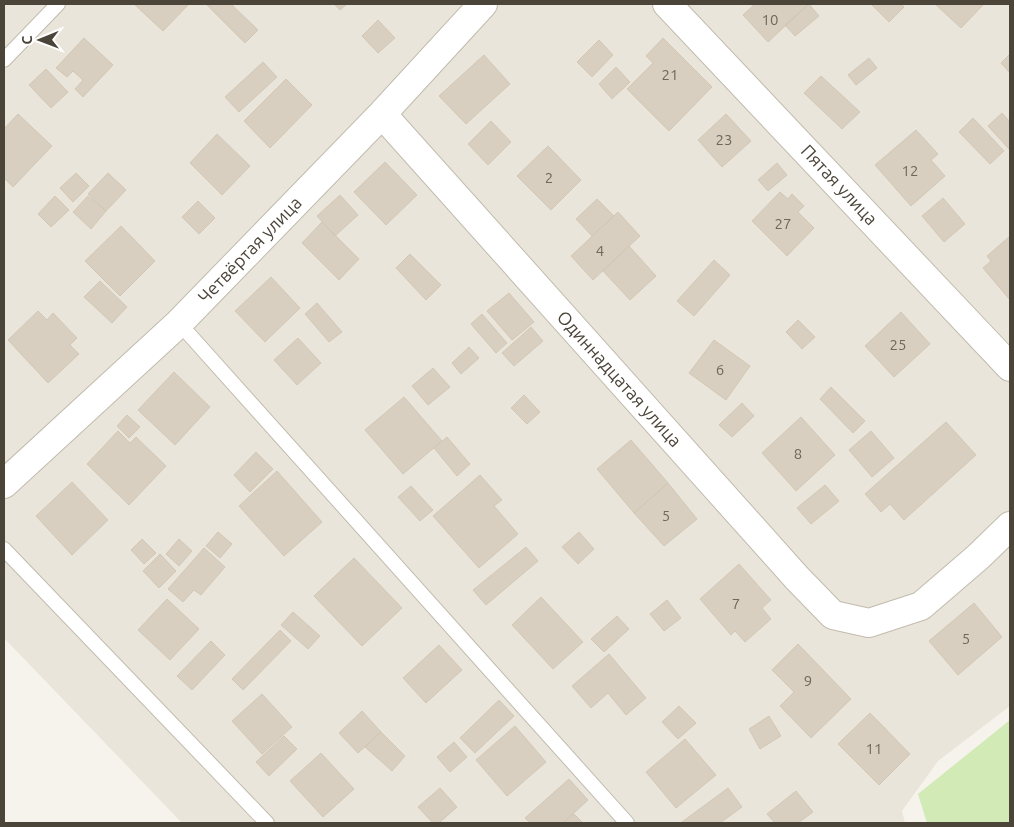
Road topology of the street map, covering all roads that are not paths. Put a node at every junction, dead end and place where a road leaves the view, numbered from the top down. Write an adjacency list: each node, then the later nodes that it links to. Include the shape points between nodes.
1 (58, 4): 4 (lane)
2 (483, 4): 5 (street, Четвёртая улица)
3 (667, 4): 7 (street, Пятая улица)
4 (4, 60)
5 (382, 114): 6 (street, Четвёртая улица); 9 (street, Одиннадцатая улица, via 833,615 869,623 921,606)
6 (179, 323): 8 (street, Четвёртая улица); 12 (lane)
7 (1010, 367)
8 (4, 484)
9 (1010, 526)
10 (4, 549): 11 (lane)
11 (267, 823)
12 (627, 823)

